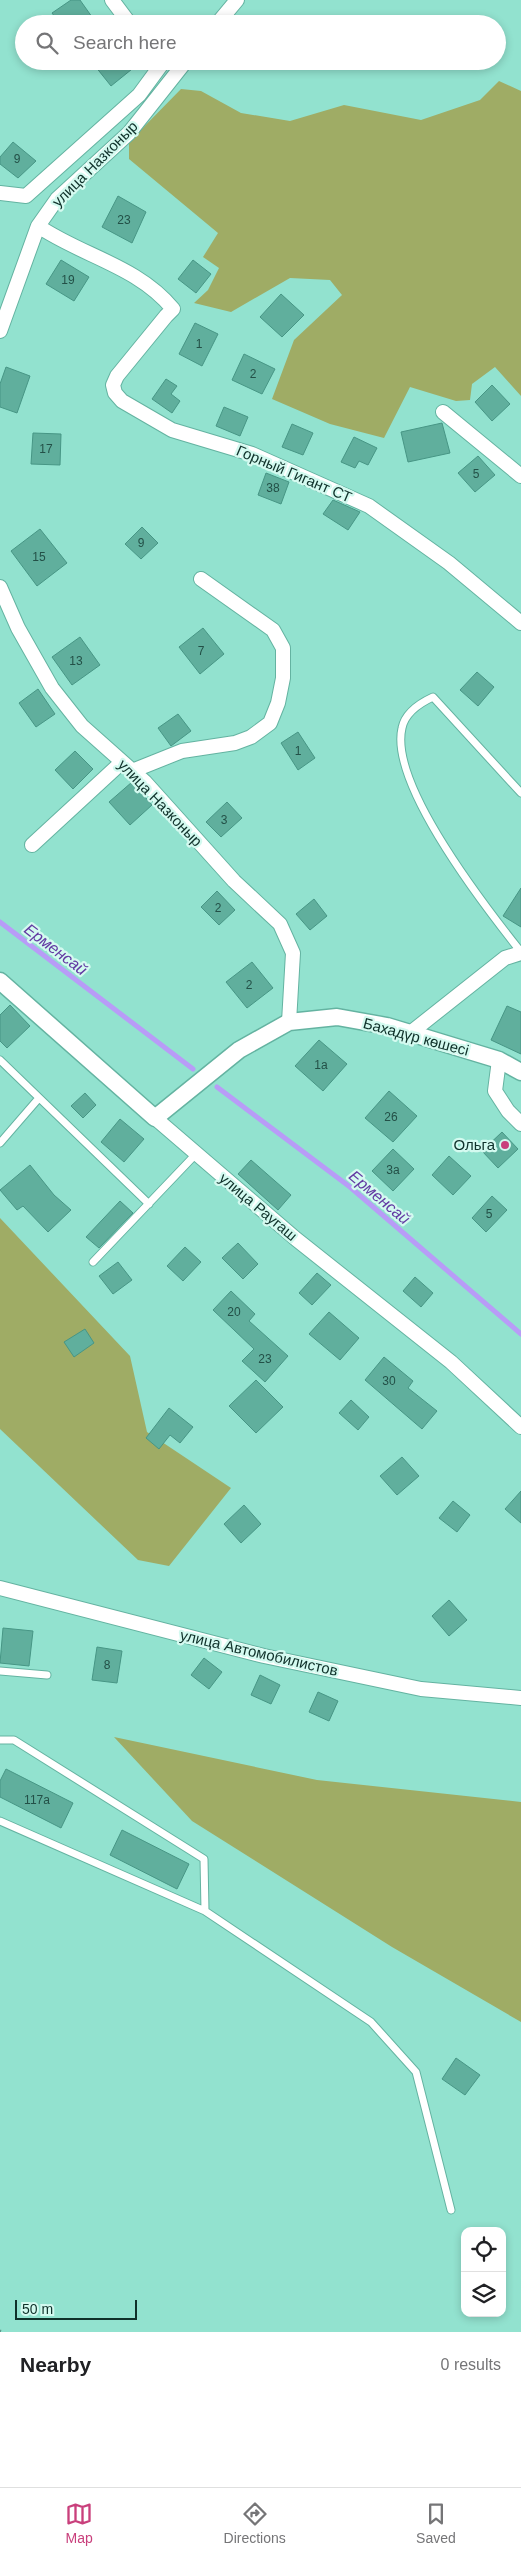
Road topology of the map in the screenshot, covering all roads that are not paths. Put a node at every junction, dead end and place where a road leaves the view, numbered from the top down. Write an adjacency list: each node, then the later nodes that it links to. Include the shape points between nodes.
1 (112, 0): 3 (street)
2 (237, 0): 4 (street)
3 (123, 15)
4 (224, 15)
5 (157, 70): 7 (street, via 139,95 26,196)
6 (179, 70): 8 (street, улица Назконыр, via 129,133 57,199)
7 (0, 193)
8 (38, 226): 9 (street, улица Назконыр); 14 (street, Горный Гигант СТ, via 54,237 98,255 134,275 163,296 173,309 113,385 114,393 122,401 172,430 252,454 369,506 449,563)
9 (0, 331)
10 (443, 412): 11 (street)
11 (521, 476)
12 (201, 579): 15 (street, via 273,630 283,648 283,678 270,723 251,737 235,743 182,751)
13 (0, 587): 15 (street, улица Назконыр, via 18,628 52,688 82,726)
14 (521, 623)
15 (127, 766): 17 (street); 20 (street, улица Назконыр, via 234,882 280,924 293,953)
16 (521, 792): 18 (lane, via 433,697 409,714 402,728 401,749 412,789 459,868)
17 (32, 845)
18 (521, 952): 21 (street, via 505,958)
19 (0, 981): 26 (street, улица Раугаш)
20 (289, 1022): 21 (street, Бахадүр көшесі, via 337,1017 387,1026); 26 (street, Бахадүр көшесі, via 238,1050)
21 (409, 1034): 23 (street, Бахадүр көшесі)
22 (0, 1060): 25 (lane)
23 (499, 1060): 24 (street, Бахадүр көшесі); 27 (street, via 495,1091)
24 (521, 1072)
25 (39, 1098): 28 (lane); 30 (lane)
26 (155, 1118): 29 (street, улица Раугаш)
27 (521, 1124)
28 (0, 1143)
29 (195, 1155): 30 (lane); 32 (street, улица Раугаш, via 371,1301 451,1362)
30 (150, 1204): 31 (lane)
31 (93, 1262)
32 (521, 1427)
33 (0, 1588): 36 (street, улица Автомобилистов, via 310,1666 422,1689)
34 (0, 1671): 35 (lane)
35 (47, 1675)
36 (521, 1698)
37 (0, 1740): 39 (lane, via 14,1740 204,1859)
38 (0, 1821): 39 (lane)
39 (205, 1911): 40 (lane, via 371,2022 416,2072)
40 (451, 2210)

